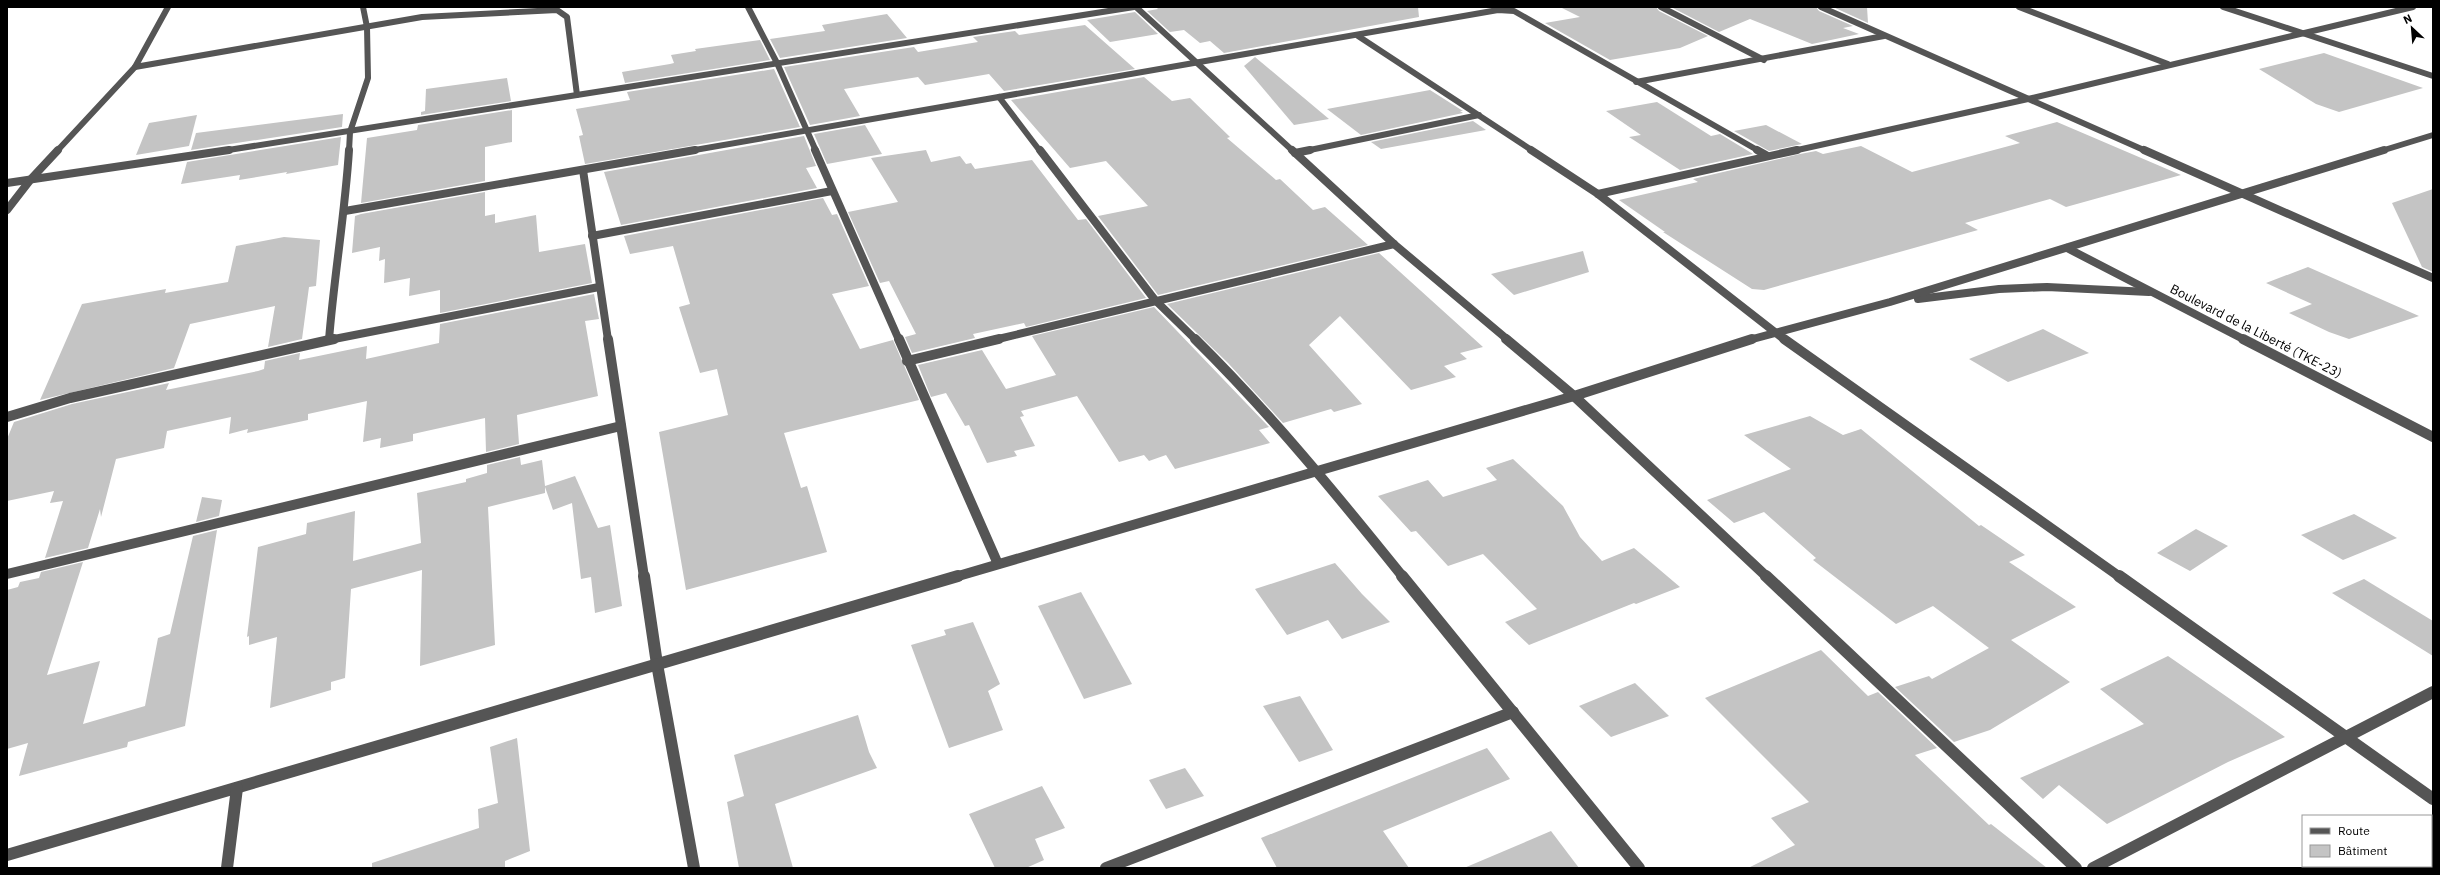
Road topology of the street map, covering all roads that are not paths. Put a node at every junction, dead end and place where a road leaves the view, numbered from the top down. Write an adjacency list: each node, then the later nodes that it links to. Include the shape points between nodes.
1 (168, 7): 21 (street)
2 (363, 7): 13 (street)
3 (748, 7): 19 (street)
4 (1074, 7): 12 (street)
5 (1135, 7): 12 (street); 18 (street)
6 (1661, 7): 17 (street)
7 (1821, 7): 16 (street)
8 (2019, 7): 20 (street)
9 (2223, 7): 14 (street)
10 (2413, 7): 14 (street)
11 (556, 9): 13 (street, via 422,18); 24 (street, via 567,17)
12 (1086, 14): 19 (street)
13 (367, 27): 21 (street); 28 (street, via 368,78)
14 (2302, 33): 20 (street); 22 (street)
15 (1358, 36): 18 (street); 23 (street, via 1507,10 1514,11); 27 (street)
16 (1884, 36): 17 (street); 26 (street)
17 (1764, 60): 23 (street)
18 (1196, 62): 25 (street); 31 (street)
19 (777, 63): 24 (street); 29 (street)
20 (2168, 64): 26 (street)
21 (135, 67): 34 (street)
22 (2433, 76)
23 (1636, 82): 32 (street)
24 (577, 95): 28 (street)
25 (999, 97): 29 (street); 47 (street)
26 (2028, 99): 32 (street); 38 (street)
27 (1479, 115): 31 (street); 37 (street)
28 (350, 132): 34 (street); 40 (street)
29 (806, 132): 33 (street); 36 (street)
30 (2433, 135): 38 (street)
31 (1295, 153): 42 (street)
32 (1766, 155): 37 (street)
33 (583, 170): 40 (street); 41 (street)
34 (31, 179): 35 (street); 39 (street)
35 (7, 183)
36 (832, 191): 41 (street); 51 (street)
37 (1598, 194): 49 (street)
38 (2241, 194): 43 (street); 44 (street)
39 (7, 210)
40 (345, 211): 50 (street, via 334,277)
41 (592, 236): 45 (street)
42 (1394, 244): 47 (street); 52 (street)
43 (2067, 248): 46 (street, Boulevard de la Liberté (TKE-23)); 48 (street)
44 (2433, 278)
45 (599, 287): 50 (street); 54 (street)
46 (2152, 293): 48 (street, via 2047,287 1999,289); 55 (street, Boulevard de la Liberté (TKE-23))
47 (1155, 300): 51 (street); 56 (street, via 1226,370)
48 (1890, 302): 49 (street)
49 (1774, 332): 52 (street); 62 (street)
50 (329, 340): 53 (street, via 70,398)
51 (906, 362): 57 (street)
52 (1574, 396): 56 (street); 70 (street)
53 (7, 417)
54 (621, 426): 58 (street); 59 (street)
55 (2433, 437)
56 (1316, 470): 57 (street); 61 (street)
57 (998, 564): 59 (street)
58 (7, 574)
59 (657, 664): 63 (street); 67 (street)
60 (2433, 692): 62 (street)
61 (1512, 712): 68 (street); 69 (street)
62 (2345, 737): 64 (street); 71 (street)
63 (237, 788): 65 (street); 66 (street)
64 (2433, 799)
65 (7, 855)
66 (227, 868)
67 (694, 868)
68 (1106, 868)
69 (1639, 868)
70 (2076, 868)
71 (2093, 868)

